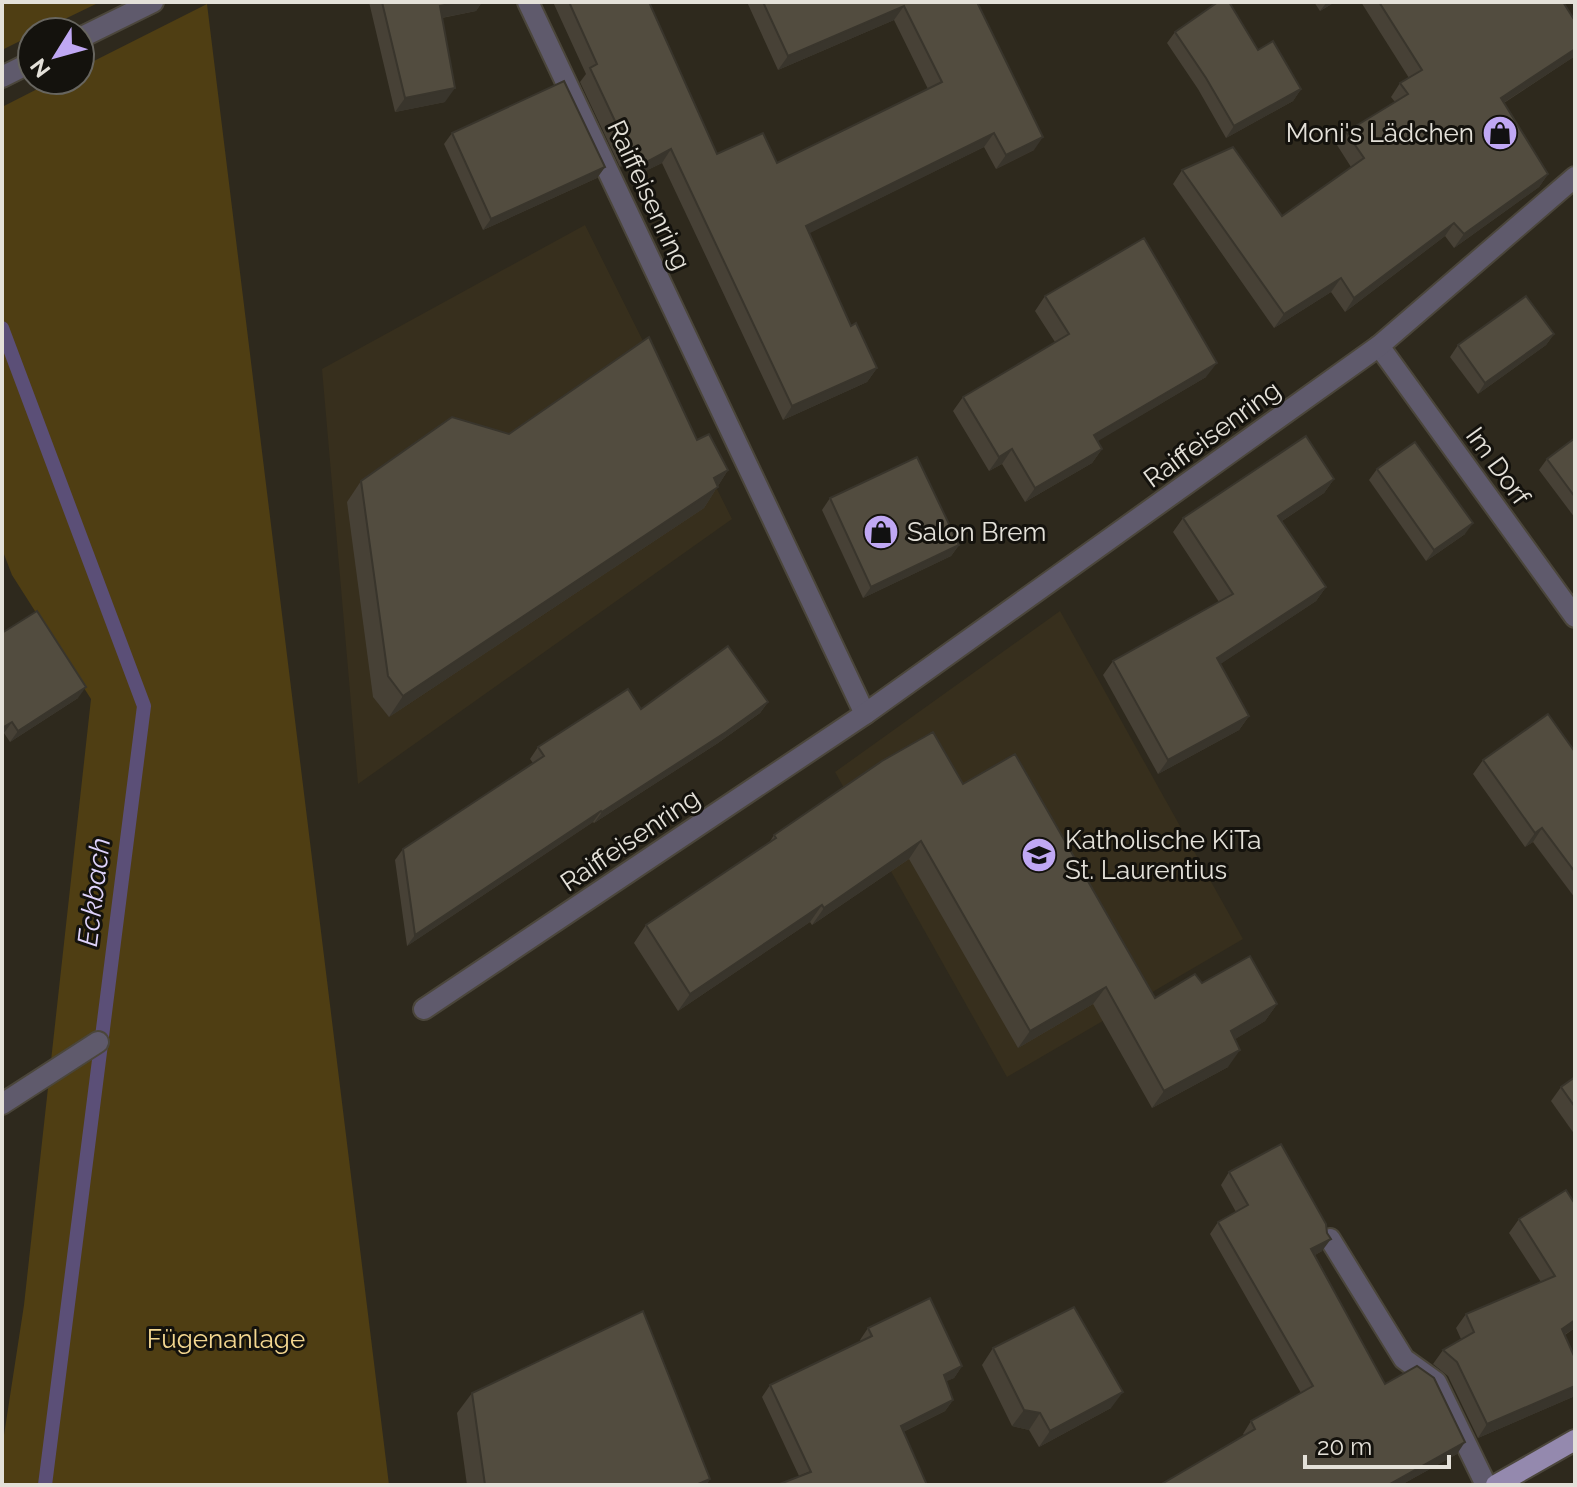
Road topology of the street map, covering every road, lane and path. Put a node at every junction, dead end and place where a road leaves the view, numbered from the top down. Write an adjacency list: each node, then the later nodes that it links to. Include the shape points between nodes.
1 (153, 2): 3 (street)
2 (528, 2): 7 (street, Raiffeisenring)
3 (96, 30)
4 (1575, 177): 5 (street, Raiffeisenring)
5 (1379, 346): 6 (street, Im Dorf); 7 (street, Raiffeisenring)
6 (1575, 617)
7 (865, 714): 8 (street, Raiffeisenring)
8 (424, 1009)
9 (98, 1042): 10 (street)
10 (2, 1104)
11 (1330, 1239): 13 (street, via 1404,1359 1436,1382)
12 (1575, 1440): 14 (main road)
13 (1486, 1485)
14 (1496, 1485)

